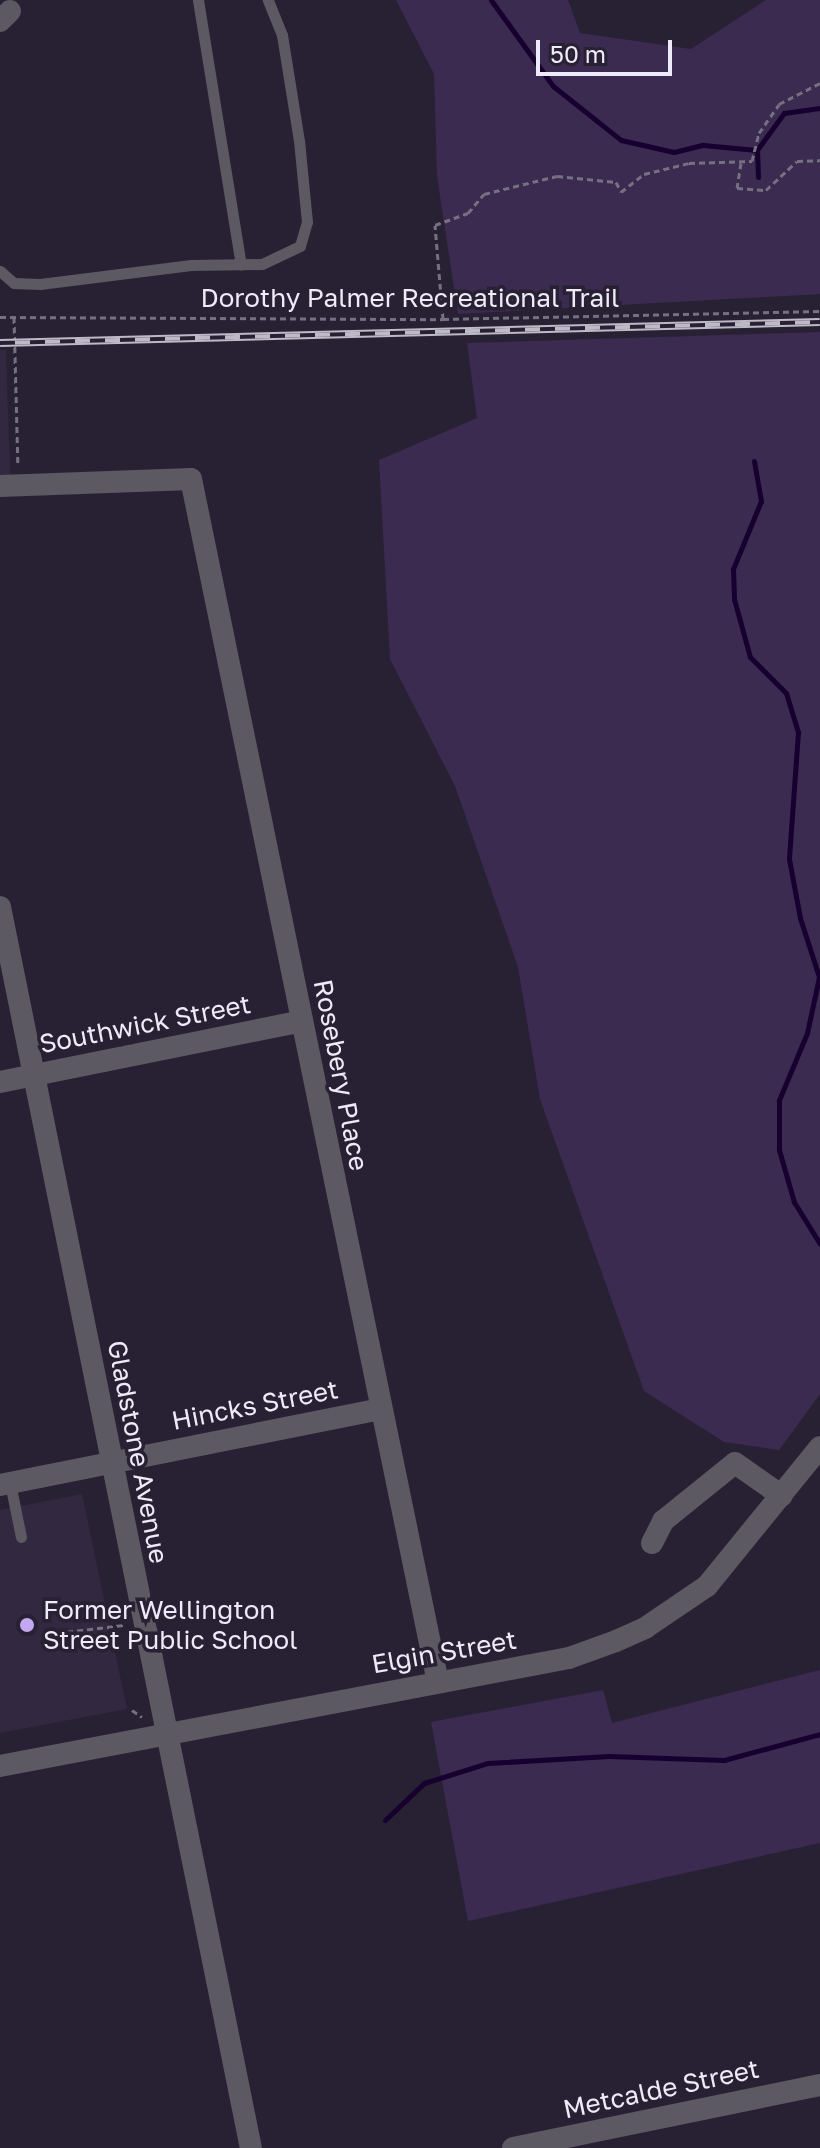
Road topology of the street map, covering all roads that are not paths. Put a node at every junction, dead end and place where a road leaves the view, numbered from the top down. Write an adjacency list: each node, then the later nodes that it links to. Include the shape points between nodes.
1 (198, 0): 3 (lane)
2 (268, 0): 3 (lane, via 282,35 307,222 300,246 282,258)
3 (241, 265): 4 (lane, via 191,265 40,284 14,283)
4 (0, 271)
5 (9, 485): 7 (street, Rosebery Place, via 191,479)
6 (0, 907): 8 (street, Gladstone Avenue)
7 (302, 1021): 8 (street, Southwick Street); 10 (street, Rosebery Place)
8 (33, 1075): 9 (street, Southwick Street); 12 (street, Gladstone Avenue)
9 (0, 1082)
10 (379, 1409): 12 (street, Hincks Street); 17 (street, Rosebery Place)
11 (820, 1447): 14 (street, Elgin Street)
12 (112, 1462): 13 (street, Hincks Street); 18 (street, Gladstone Avenue)
13 (5, 1484): 15 (lane)
14 (782, 1496): 16 (street, via 735,1463 663,1521); 17 (street, Elgin Street, via 707,1586 645,1628 569,1658)
15 (21, 1537)
16 (652, 1543)
17 (438, 1682): 18 (street, Elgin Street)
18 (164, 1734): 19 (street, Elgin Street); 21 (street, Gladstone Avenue)
19 (0, 1766)
20 (820, 2085): 22 (street, Metcalde Street)
21 (251, 2148)
22 (513, 2148)

